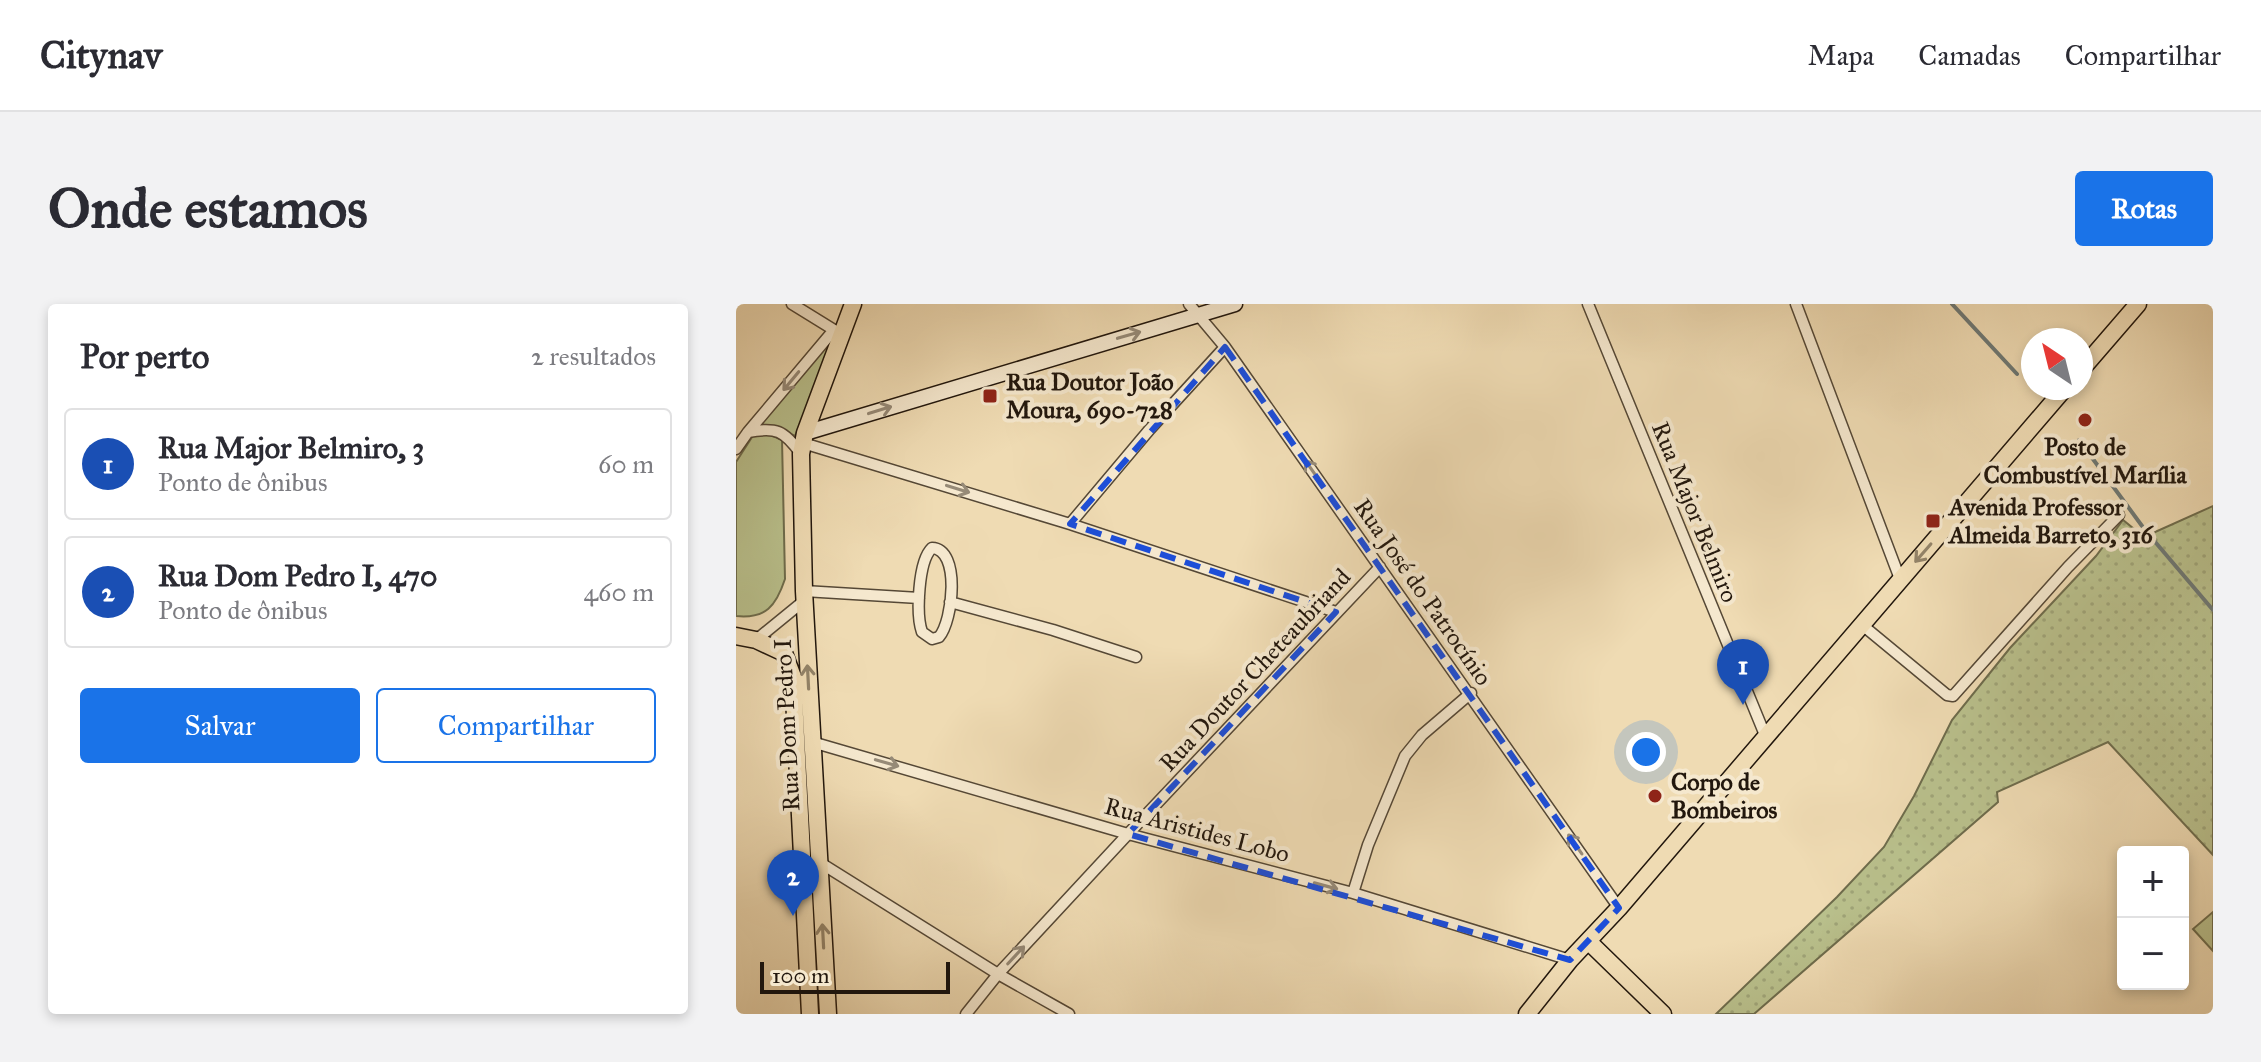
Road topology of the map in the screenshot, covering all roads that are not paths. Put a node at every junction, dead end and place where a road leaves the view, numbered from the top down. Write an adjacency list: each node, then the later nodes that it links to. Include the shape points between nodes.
1 (792, 304): 8 (street)
2 (853, 304): 8 (main road)
3 (1235, 304): 7 (main road)
4 (1588, 304): 28 (street, Rua Major Belmiro)
5 (1796, 304): 18 (street)
6 (2138, 304): 10 (main road)
7 (1194, 310): 9 (street, Rua José do Patrocínio); 13 (main road, one-way to 7)
8 (837, 333): 12 (street, one-way to 12); 13 (main road, via 829,374)
9 (1225, 347): 16 (street); 17 (street, Rua José do Patrocínio, one-way to 9)
10 (2093, 356)
11 (2055, 400): 18 (main road, one-way to 18)
12 (748, 432): 13 (street, via 781,432); 14 (street)
13 (803, 443): 16 (street, one-way to 16); 19 (main road, Rua Dom Pedro I)
14 (736, 449)
15 (2119, 515): 23 (street, via 1953,696)
16 (1070, 524): 22 (street)
17 (1380, 567): 22 (street, Rua Doutor Cheteaubriand); 27 (street, Rua José do Patrocínio)
18 (1900, 579): 23 (main road)
19 (804, 595): 20 (street); 25 (street); 29 (main road, Rua Dom Pedro I, one-way to 19)
20 (919, 598): 21 (street, via 919,625 932,639 947,625); 21 (street, via 924,558 937,548 950,563)
21 (950, 602): 26 (street)
22 (1336, 612): 30 (street, Rua Doutor Cheteaubriand)
23 (1861, 624): 28 (main road)
24 (736, 636): 25 (main road)
25 (756, 640): 37 (main road, via 784,653 793,677)
26 (1136, 657)
27 (1471, 693): 32 (street, via 1405,756); 33 (street, Rua José do Patrocínio, one-way to 27)
28 (1765, 735): 33 (main road)
29 (812, 742): 30 (street, Rua Aristides Lobo, one-way to 30); 31 (main road, Rua Dom Pedro I)
30 (1128, 834): 32 (street, Rua Aristides Lobo, one-way to 32); 36 (street, Rua Doutor Cheteaubriand, one-way to 30)
31 (819, 862): 36 (street); 38 (main road, Rua Dom Pedro I, one-way to 31)
32 (1353, 893): 35 (street, Rua Aristides Lobo)
33 (1619, 908): 34 (main road)
34 (1588, 941): 35 (main road); 42 (main road)
35 (1570, 960): 41 (main road)
36 (998, 974): 39 (street, Rua Doutor Cheteaubriand); 40 (street)
37 (810, 1014)
38 (828, 1014)
39 (966, 1014)
40 (1069, 1014)
41 (1527, 1014)
42 (1663, 1014)

